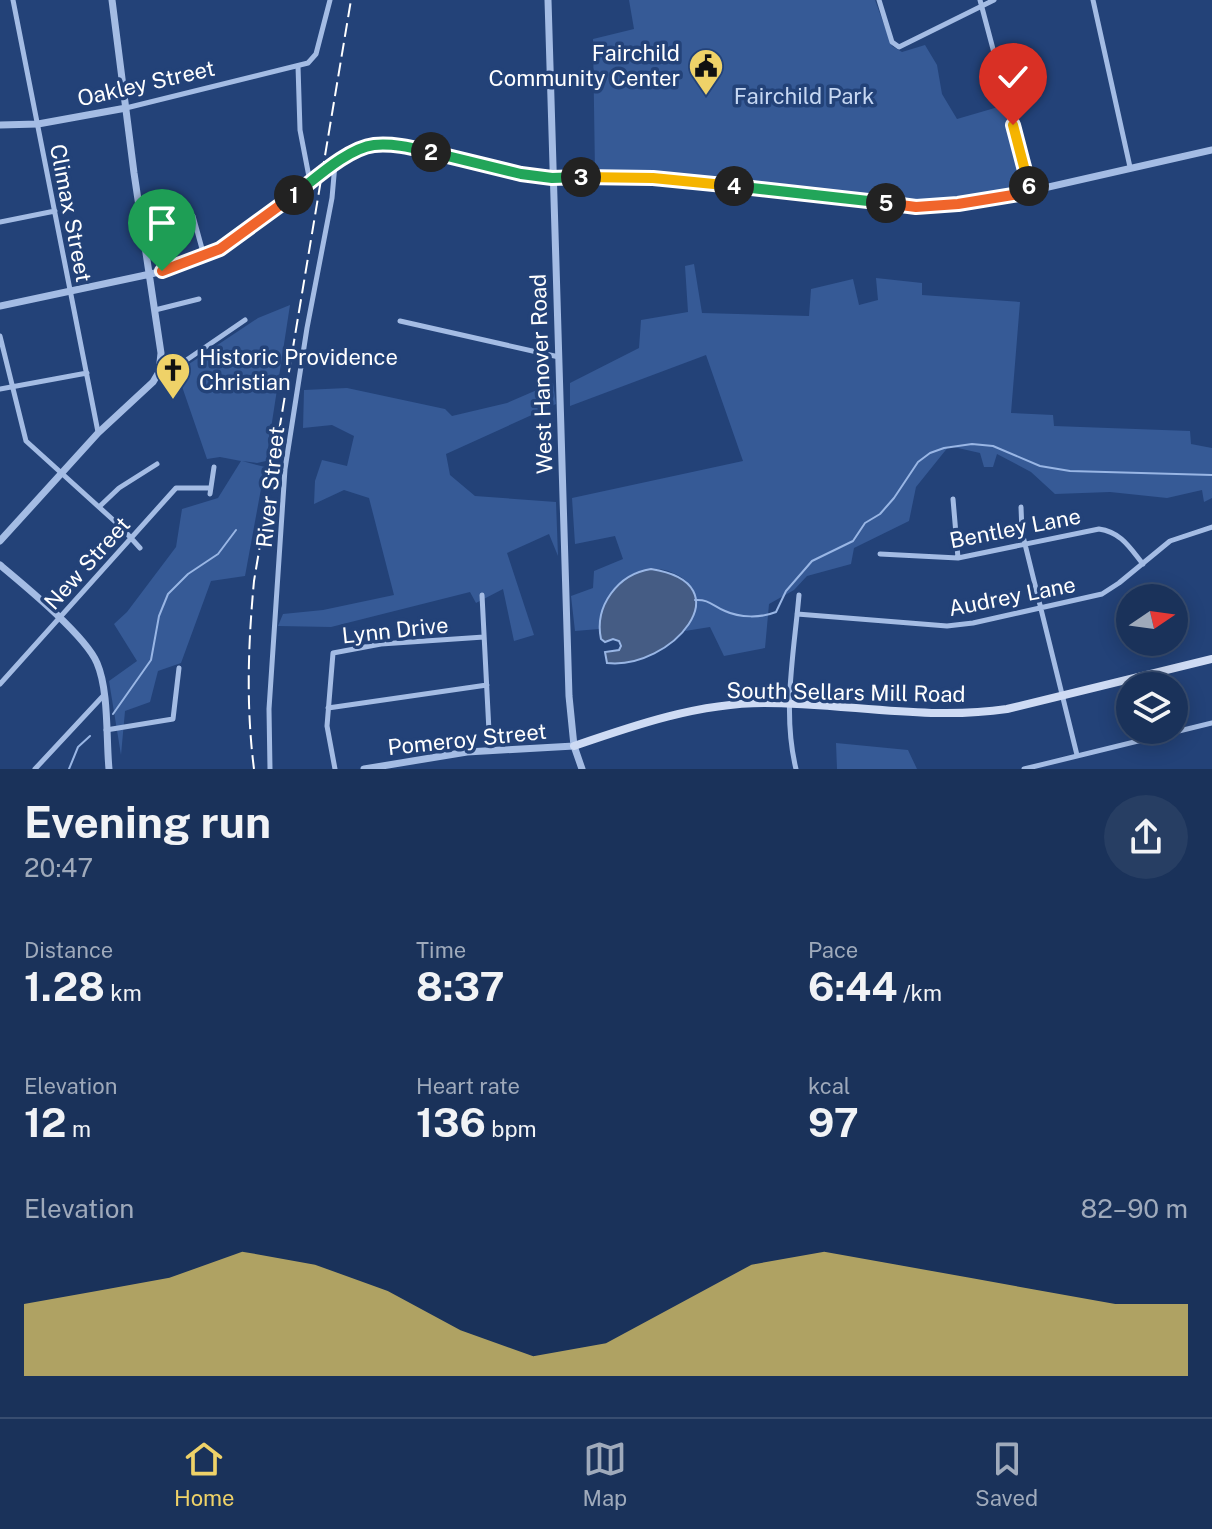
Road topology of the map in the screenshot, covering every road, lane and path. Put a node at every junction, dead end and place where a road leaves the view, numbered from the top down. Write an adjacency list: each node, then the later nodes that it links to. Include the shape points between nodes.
1 (13, 0): 12 (street, Climax Street)
2 (112, 0): 11 (street)
3 (330, 0): 10 (street, via 316,54)
4 (548, 0): 17 (street, West Hanover Road)
5 (879, 0): 9 (street, via 898,47)
6 (980, 0): 9 (street)
7 (994, 0): 9 (street)
8 (1093, 0): 16 (street)
9 (982, 7): 19 (street)
10 (298, 66): 11 (street, Oakley Street); 18 (street, via 300,130)
11 (126, 108): 12 (street, Oakley Street); 25 (street)
12 (38, 124): 13 (street, Oakley Street); 20 (street, Climax Street)
13 (0, 125)
14 (1212, 150): 16 (street)
15 (335, 164): 17 (street, via 359,149 384,145); 18 (street); 76 (street, River Street, via 285,469)
16 (1130, 167): 19 (street)
17 (552, 178): 19 (street, via 653,178 916,207); 34 (street, West Hanover Road)
18 (310, 182): 23 (street)
19 (1031, 192)
20 (55, 211): 22 (street); 26 (street, Climax Street)
21 (193, 216): 23 (street)
22 (0, 222)
23 (204, 256): 24 (street)
24 (162, 271): 25 (street); 27 (street)
25 (148, 274): 26 (street); 27 (street)
26 (70, 292): 29 (street); 36 (street, Climax Street)
27 (152, 294): 30 (street)
28 (199, 299): 30 (street)
29 (0, 306)
30 (155, 310): 35 (street)
31 (245, 320): 35 (street, via 169,372)
32 (400, 321): 34 (street)
33 (0, 336): 37 (street)
34 (559, 357): 71 (street, West Hanover Road)
35 (159, 372): 39 (street)
36 (87, 373): 37 (street); 39 (street, Climax Street)
37 (13, 388): 38 (street); 42 (street, via 26,441)
38 (0, 389)
39 (98, 433): 42 (street)
40 (157, 464): 44 (street)
41 (214, 467): 47 (street, New Street, via 210,491 176,488)
42 (62, 474): 44 (street); 48 (street)
43 (953, 499): 52 (street)
44 (99, 507): 47 (street)
45 (1021, 507): 49 (street)
46 (1212, 527): 53 (street, Audrey Lane, via 1170,541)
47 (132, 538): 50 (street); 59 (street, New Street)
48 (0, 541)
49 (1025, 544): 52 (street, Bentley Lane); 53 (street, Bentley Lane, via 1107,530 1123,539); 57 (street)
50 (140, 548)
51 (880, 554): 52 (street, Bentley Lane)
52 (958, 558)
53 (1143, 564): 57 (street, Audrey Lane, via 1102,594)
54 (0, 565): 59 (street)
55 (482, 595): 60 (street)
56 (799, 595): 58 (street)
57 (1040, 608): 58 (street, Audrey Lane, via 947,626); 66 (street)
58 (797, 614): 67 (street)
59 (59, 618): 63 (street, New Street); 65 (street, via 93,654)
60 (484, 637): 64 (street); 68 (street, Lynn Drive, via 336,651 330,658)
61 (1212, 659): 66 (main road, South Sellars Mill Road)
62 (179, 668): 70 (street, via 173,719)
63 (0, 684)
64 (487, 685): 68 (street); 72 (street)
65 (103, 696): 70 (street); 74 (street)
66 (1062, 696): 67 (main road, South Sellars Mill Road, via 953,715); 73 (street)
67 (789, 704): 71 (main road, South Sellars Mill Road, via 717,706); 80 (street)
68 (328, 708): 77 (street)
69 (1212, 723): 73 (street)
70 (105, 730): 75 (street)
71 (574, 746): 72 (street, Pomeroy Street); 79 (street, West Hanover Road)
72 (490, 751): 78 (street, Pomeroy Street)
73 (1077, 755): 81 (street)
74 (35, 769)
75 (109, 769)
76 (270, 769)
77 (335, 769)
78 (364, 769)
79 (582, 769)
80 (796, 769)
81 (1024, 769)

